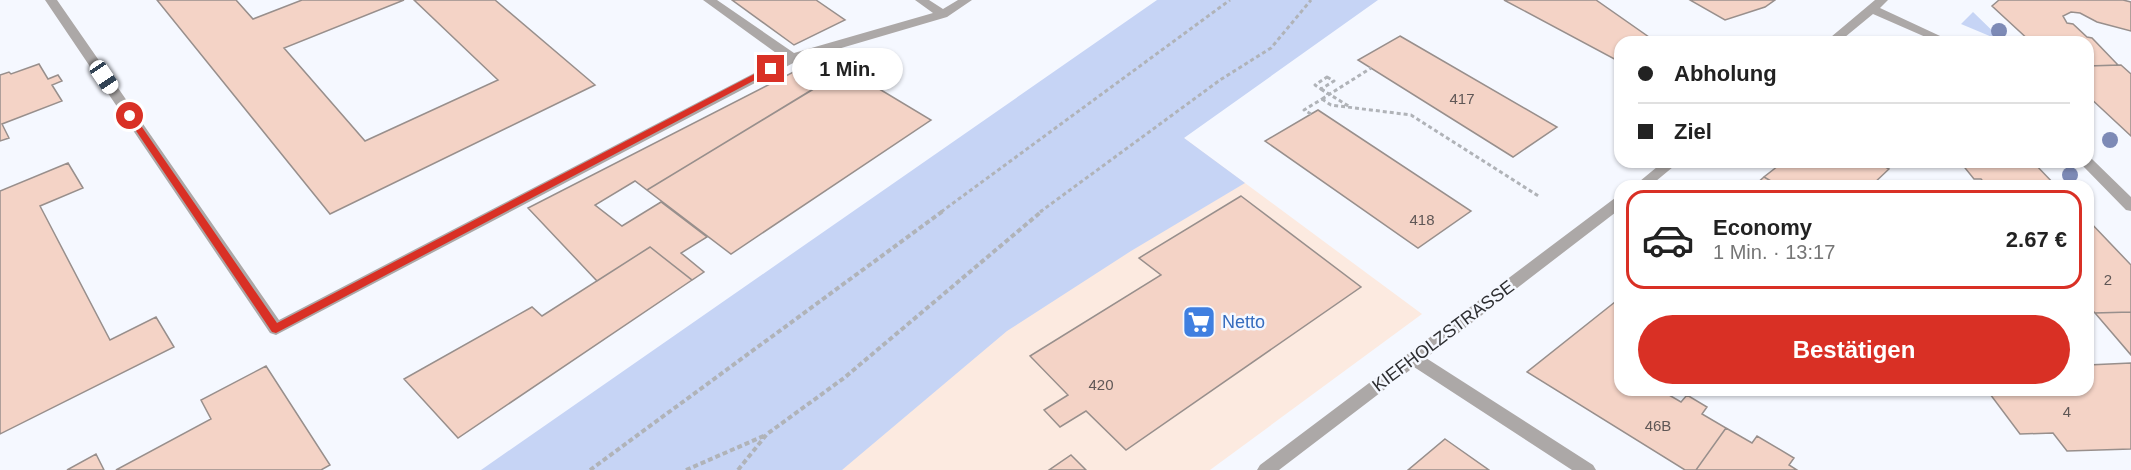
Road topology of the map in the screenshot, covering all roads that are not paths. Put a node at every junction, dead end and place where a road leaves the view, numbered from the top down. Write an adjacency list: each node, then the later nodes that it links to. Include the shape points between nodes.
1 (51, 0): 9 (street, via 276,329)
2 (709, 0): 9 (street)
3 (921, 0): 6 (street)
4 (966, 0): 6 (street)
5 (1878, 5): 7 (street); 8 (street)
6 (943, 14): 9 (street)
7 (1839, 36)
8 (1936, 36)
9 (792, 58)
10 (1664, 168): 12 (street)
11 (2093, 168): 13 (street)
12 (1649, 180)
13 (2131, 206)
14 (1614, 207): 15 (street, KIEFHOLZSTRASSE)
15 (1413, 358): 16 (street, KIEFHOLZSTRASSE); 17 (street)
16 (1266, 470)
17 (1587, 470)

